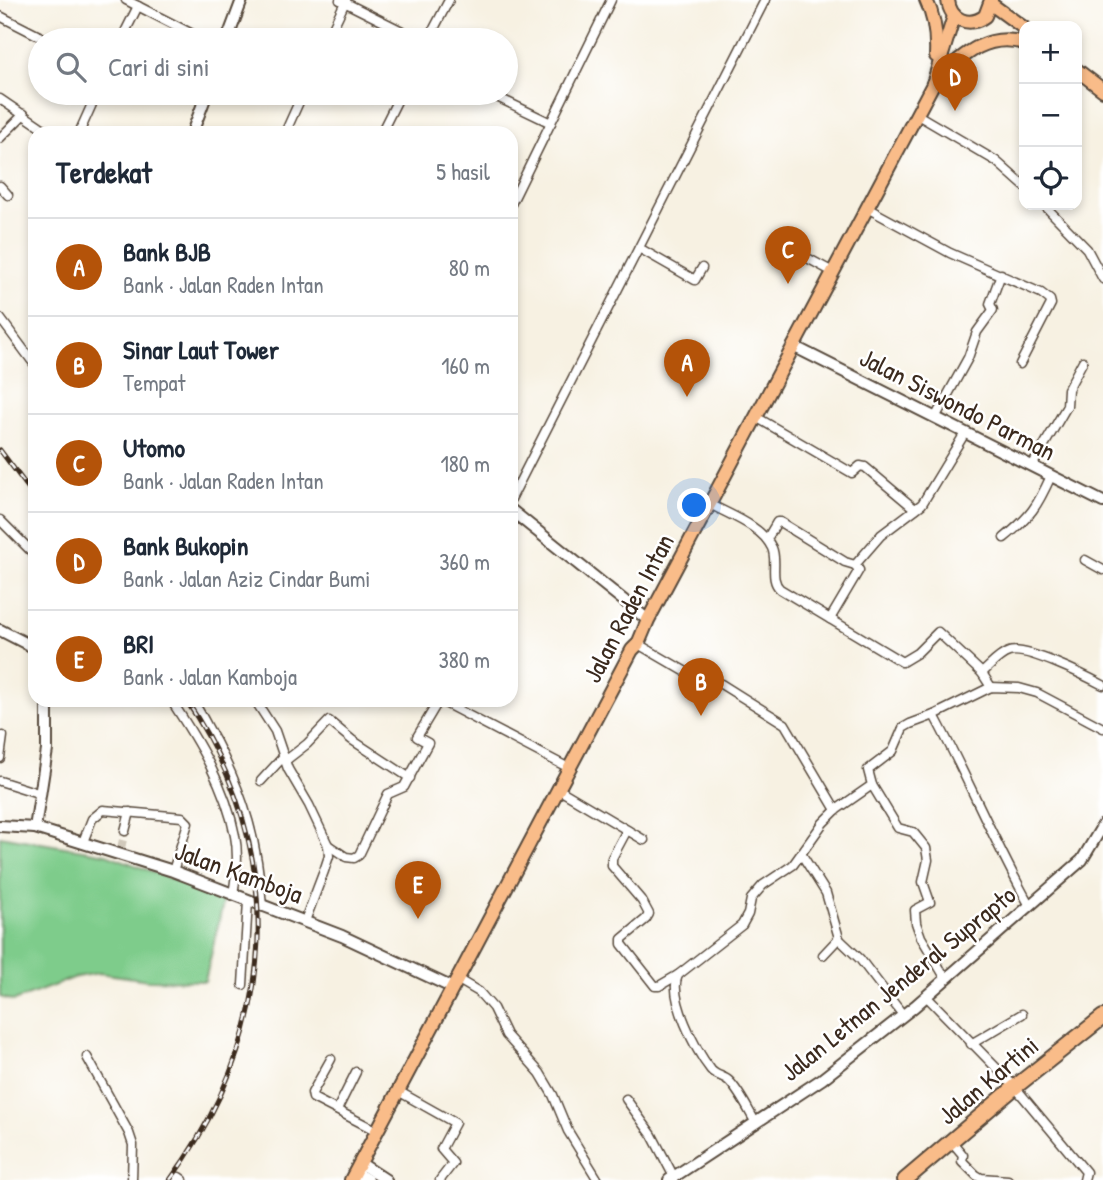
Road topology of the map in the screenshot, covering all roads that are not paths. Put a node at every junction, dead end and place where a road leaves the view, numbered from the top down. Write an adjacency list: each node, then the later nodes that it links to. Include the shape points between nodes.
1 (125, 0): 10 (street)
2 (242, 0): 16 (street)
3 (449, 0): 19 (street)
4 (611, 0): 33 (street)
5 (765, 0): 47 (street)
6 (926, 0): 23 (main road, via 936,38)
7 (948, 0): 12 (main road)
8 (343, 1): 17 (street); 18 (street)
9 (991, 2): 12 (main road, via 985,16 973,22); 13 (main road)
10 (138, 6): 14 (street); 15 (street)
11 (0, 16): 20 (street)
12 (954, 16): 23 (main road, Jalan Raden Intan)
13 (1019, 24)
14 (127, 28)
15 (181, 28)
16 (232, 28)
17 (332, 28)
18 (396, 28)
19 (434, 28)
20 (28, 30)
21 (1019, 42): 23 (main road, via 980,44)
22 (1082, 74): 24 (main road)
23 (934, 79): 32 (main road, Jalan Raden Intan)
24 (1103, 89)
25 (0, 99): 31 (street)
26 (92, 105): 35 (street)
27 (202, 105): 36 (street)
28 (298, 105): 37 (street)
29 (395, 105): 38 (street)
30 (514, 105): 33 (street)
31 (24, 114): 34 (street); 39 (street)
32 (916, 114): 40 (street, via 996,162); 44 (main road, Jalan Raden Intan)
33 (551, 123): 42 (street)
34 (40, 126)
35 (82, 126)
36 (195, 126)
37 (288, 126)
38 (384, 126)
39 (0, 138)
40 (1019, 182)
41 (0, 186): 43 (street)
42 (518, 190)
43 (8, 195)
44 (867, 208): 49 (main road, Jalan Raden Intan); 50 (street, via 950,253)
45 (1049, 210): 51 (street, via 1087,249)
46 (774, 240): 49 (street)
47 (639, 248): 48 (street, via 695,280); 62 (street)
48 (702, 268)
49 (833, 272): 53 (main road, Jalan Raden Intan)
50 (1001, 274): 56 (street, via 1041,293 1051,304); 58 (street, via 990,304 993,310 977,332)
51 (1103, 279)
52 (0, 317): 54 (street)
53 (793, 346): 57 (main road, Jalan Raden Intan); 58 (street, Jalan Siswondo Parman)
54 (28, 355)
55 (1083, 361): 60 (street, via 1068,389 1067,406)
56 (1020, 364)
57 (756, 417): 64 (main road, Jalan Raden Intan); 65 (street, via 852,473 865,467)
58 (935, 418): 59 (street, Jalan Siswondo Parman)
59 (965, 433): 60 (street, Jalan Siswondo Parman); 65 (street)
60 (1032, 466): 61 (street, Jalan Siswondo Parman)
61 (1051, 476): 63 (street, Jalan Siswondo Parman); 68 (street, via 1036,509)
62 (518, 485)
63 (1103, 502)
64 (710, 504): 69 (street); 75 (main road, Jalan Raden Intan)
65 (915, 509): 72 (street, via 881,535)
66 (518, 516): 75 (street)
67 (0, 520): 70 (street)
68 (1004, 538)
69 (767, 539): 72 (street, via 780,522); 74 (street, via 774,554 776,586)
70 (28, 548)
71 (1085, 560): 73 (street)
72 (855, 565): 74 (street, via 859,570)
73 (1103, 570)
74 (830, 619): 79 (street, via 902,662 938,632)
75 (648, 620): 77 (main road, Jalan Raden Intan)
76 (2, 635): 78 (street)
77 (638, 644): 93 (main road, Jalan Raden Intan); 100 (street, via 701,680 721,684 785,724)
78 (28, 645)
79 (982, 673): 80 (street, via 1006,653 1016,651); 81 (street)
80 (1103, 685)
81 (991, 687): 88 (street); 89 (street, via 1037,693)
82 (47, 707): 99 (street)
83 (175, 707): 112 (street, via 201,748 232,824 237,866)
84 (196, 707): 115 (street, via 236,780 251,829)
85 (260, 707): 92 (street, via 275,731)
86 (435, 707): 94 (street, via 417,737 428,743)
87 (452, 707): 93 (street)
88 (934, 715): 97 (street, via 903,728 893,751 869,770); 114 (street)
89 (1103, 728)
90 (3, 736): 91 (street)
91 (0, 758)
92 (284, 758): 94 (street, via 331,722); 96 (street); 109 (street)
93 (569, 768): 98 (main road, Jalan Raden Intan)
94 (410, 778): 109 (street, via 404,787 388,794 357,857 346,857)
95 (0, 781): 99 (street)
96 (261, 781)
97 (872, 785): 100 (street); 120 (street, via 898,828 913,832 926,848 923,882 930,902 915,911 916,923)
98 (558, 789): 105 (street); 121 (main road, Jalan Raden Intan)
99 (41, 794): 104 (street)
100 (836, 810): 110 (street)
101 (130, 812): 106 (street); 108 (street, via 103,810 92,819); 111 (street, via 186,818)
102 (1103, 825): 114 (street, Jalan Letnan Jenderal Suprapto, via 1082,859)
103 (0, 826): 104 (street, Jalan Kamboja)
104 (35, 828): 108 (street, Jalan Kamboja)
105 (626, 830): 107 (street); 119 (street, via 612,866 649,914 622,944 655,986)
106 (125, 831)
107 (644, 840)
108 (83, 842): 111 (street, Jalan Kamboja)
109 (328, 845): 116 (street, via 329,856)
110 (802, 855): 117 (street, via 826,893); 119 (street, via 755,894 742,925)
111 (173, 871): 112 (street, Jalan Kamboja)
112 (233, 895): 113 (street, Jalan Kamboja)
113 (248, 901): 115 (street, Jalan Kamboja); 122 (street)
114 (1030, 906): 120 (street, Jalan Letnan Jenderal Suprapto)
115 (262, 907): 116 (street, Jalan Kamboja)
116 (305, 921): 121 (street, Jalan Kamboja)
117 (840, 940): 118 (street); 125 (street)
118 (823, 955)
119 (678, 975): 135 (street, via 678,1002 700,1053 712,1071 730,1082)
120 (946, 979): 123 (street, Jalan Letnan Jenderal Suprapto)
121 (455, 984): 132 (main road, Jalan Raden Intan); 144 (street, via 479,992 493,1008 506,1035 540,1073)
122 (243, 985)
123 (926, 996): 125 (street, Jalan Letnan Jenderal Suprapto); 127 (street)
124 (1022, 1014): 127 (street)
125 (903, 1015): 135 (street, Jalan Letnan Jenderal Suprapto, via 822,1079)
126 (1103, 1017): 131 (highway, Jalan Kartini)
127 (971, 1044): 131 (street)
128 (87, 1057): 140 (street, via 129,1133)
129 (331, 1059): 134 (street, via 312,1093 313,1098)
130 (356, 1072): 134 (street)
131 (1015, 1087): 137 (highway, Jalan Kartini); 147 (street, via 1086,1172)
132 (398, 1091): 136 (main road, Jalan Raden Intan); 143 (street, via 455,1123 441,1149 453,1163)
133 (626, 1099): 139 (street, via 652,1135)
134 (337, 1110): 136 (street)
135 (756, 1123): 139 (street, Jalan Letnan Jenderal Suprapto)
136 (377, 1130): 138 (main road, Jalan Raden Intan)
137 (952, 1142): 145 (highway, Jalan Kartini); 146 (street, via 976,1175)
138 (355, 1171): 141 (street); 142 (street)
139 (671, 1178)
140 (132, 1180)
141 (368, 1180)
142 (386, 1180)
143 (440, 1180)
144 (598, 1180)
145 (905, 1180)
146 (1008, 1180)
147 (1084, 1180)

